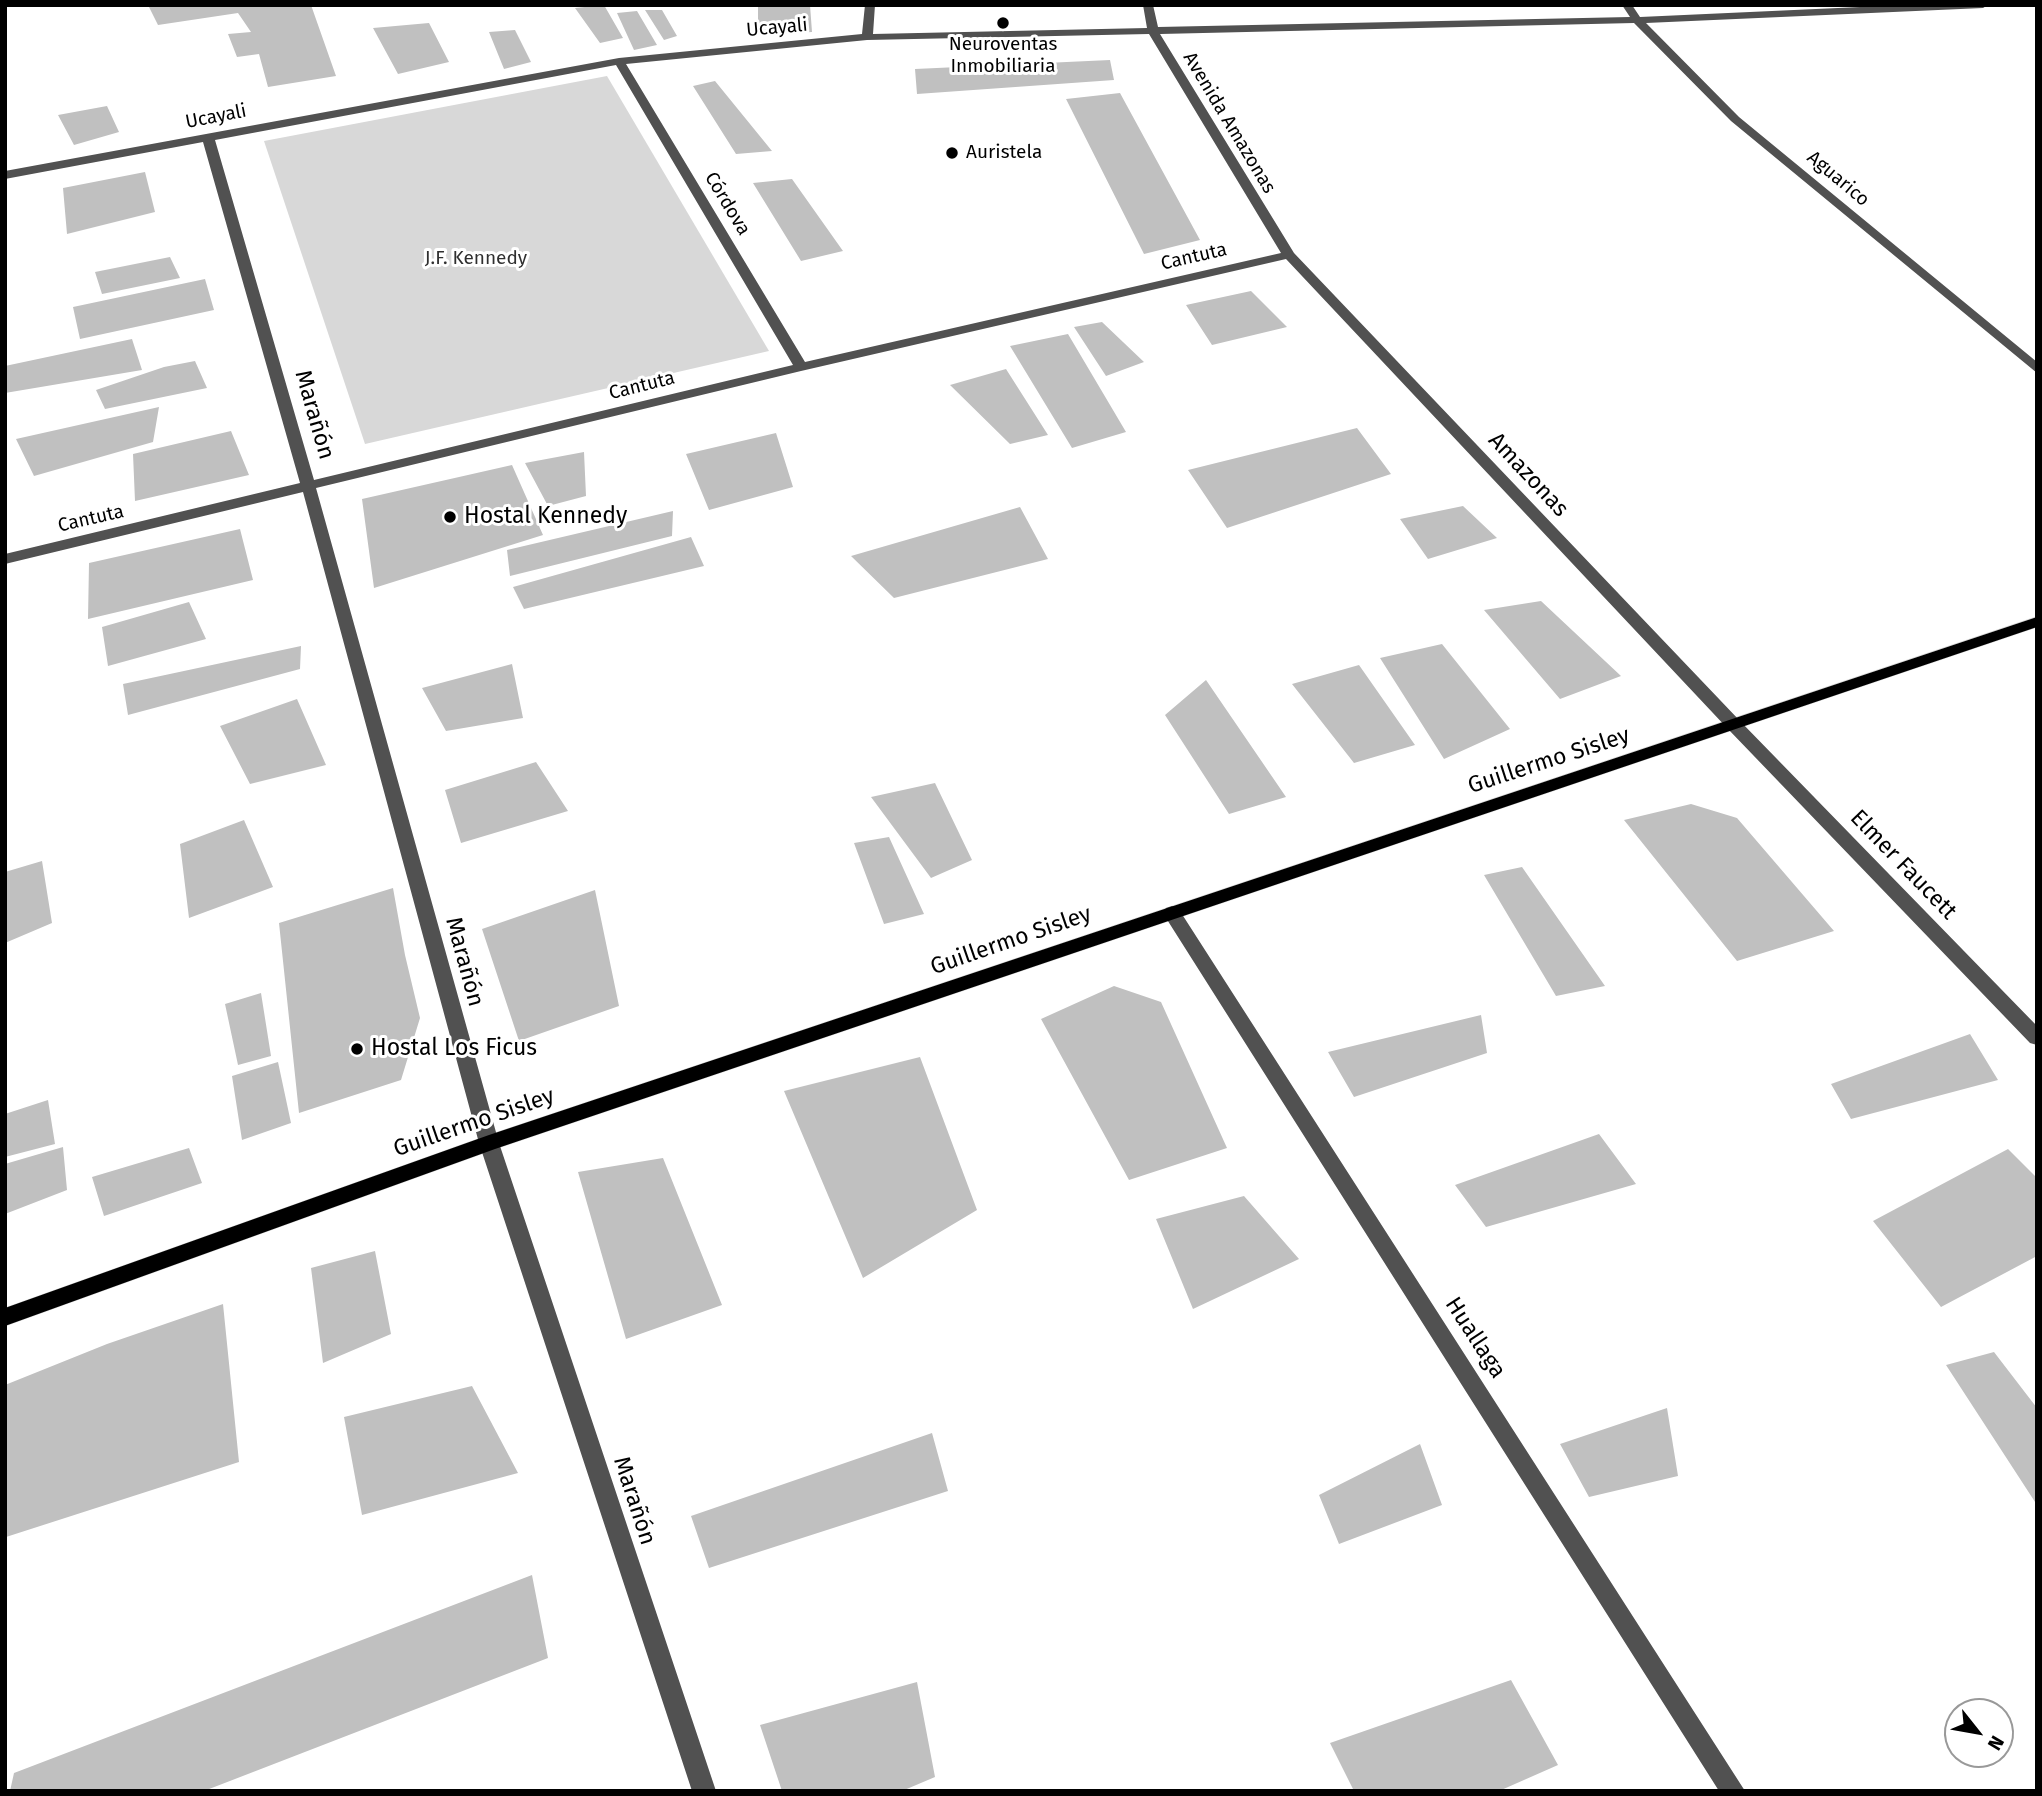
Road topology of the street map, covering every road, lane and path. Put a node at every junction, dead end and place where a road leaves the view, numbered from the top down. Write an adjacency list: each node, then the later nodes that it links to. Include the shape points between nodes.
1 (870, 5): 7 (street)
2 (1148, 5): 6 (street, Avenida Amazonas)
3 (1627, 5): 5 (street, Aguarico)
4 (1983, 5): 5 (street, Ucayali)
5 (1637, 20): 6 (street, Ucayali); 13 (street, Aguarico, via 1735,119)
6 (1153, 32): 7 (street, Ucayali); 11 (street, Avenida Amazonas)
7 (867, 37): 8 (street, Ucayali)
8 (619, 61): 9 (street, Ucayali); 12 (street, Córdova)
9 (208, 136): 10 (street, Ucayali); 14 (street, Marañón)
10 (5, 175)
11 (1289, 255): 12 (street, Cantuta); 17 (street, Amazonas)
12 (801, 367): 14 (street, Cantuta)
13 (2037, 369)
14 (309, 488): 15 (street, Cantuta); 20 (street, Marañón)
15 (5, 559)
16 (2037, 622): 17 (main road, Guillermo Sisley)
17 (1734, 725): 18 (main road, Guillermo Sisley); 19 (street, Elmer Faucett)
18 (1172, 913): 20 (main road, Guillermo Sisley); 23 (street, Huallaga)
19 (2037, 1038)
20 (489, 1143): 21 (main road, Guillermo Sisley); 22 (street, Marañón)
21 (5, 1317)
22 (704, 1791)
23 (1733, 1791)

